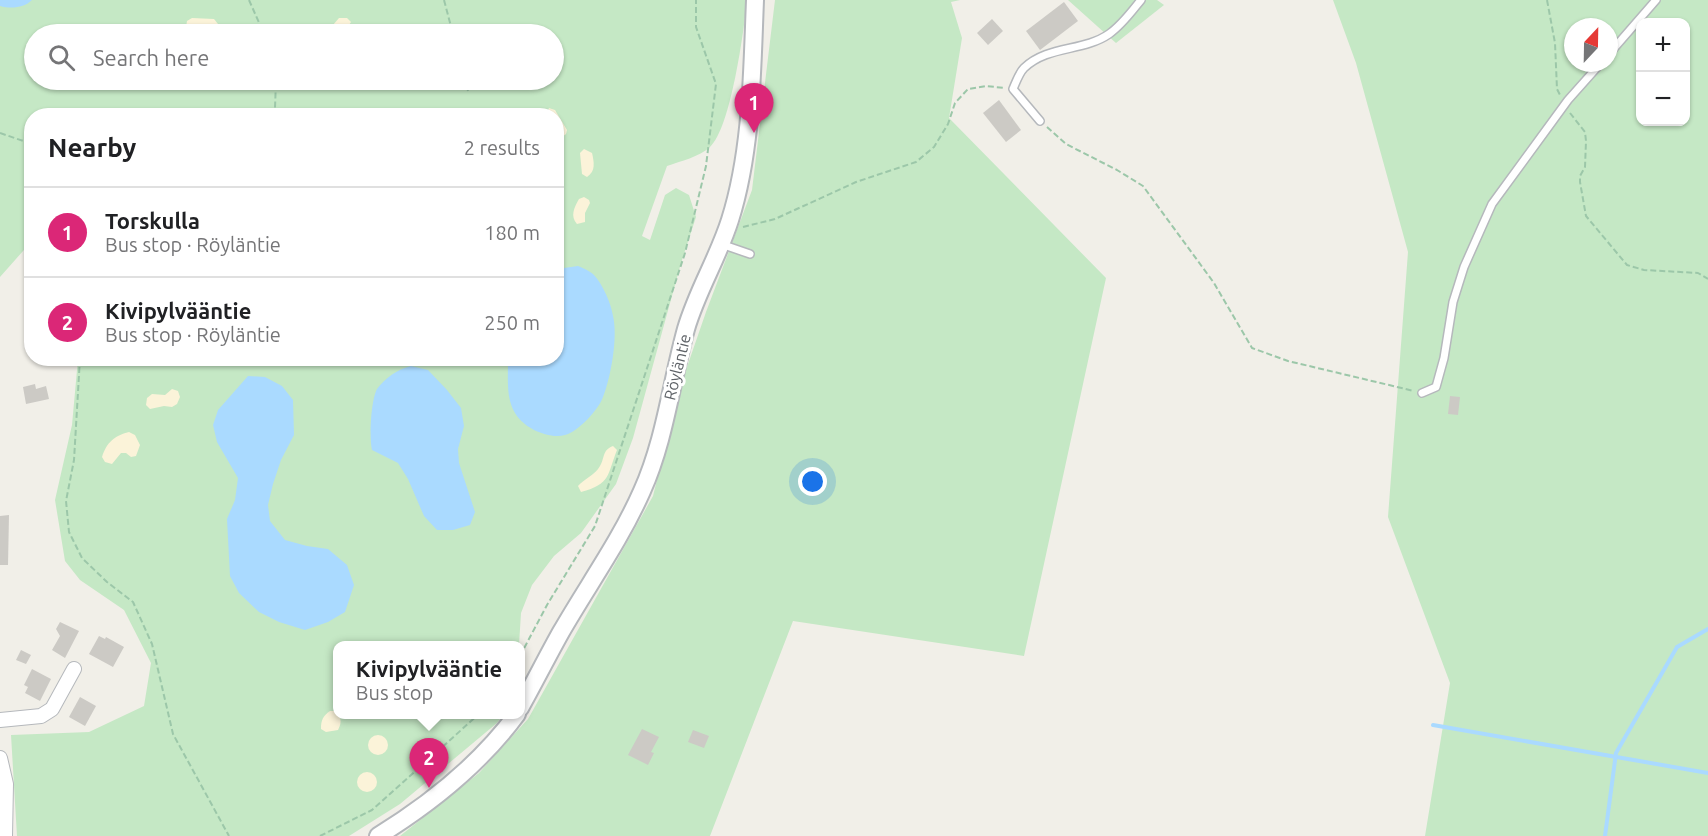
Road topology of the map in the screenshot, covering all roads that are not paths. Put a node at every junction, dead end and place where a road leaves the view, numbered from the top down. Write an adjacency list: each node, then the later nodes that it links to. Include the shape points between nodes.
1 (755, 0): 7 (street, Röyläntie, via 748,125 737,191)
2 (1141, 0): 6 (lane, via 1109,34 1084,45 1044,54 1023,69 1013,89)
3 (1656, 0): 4 (lane)
4 (1618, 44)
5 (1593, 72): 9 (lane, via 1492,204 1453,302 1436,387)
6 (1040, 121)
7 (723, 238): 8 (lane); 11 (street, Röyläntie, via 686,328 643,489 628,522)
8 (750, 254)
9 (1422, 393)
10 (74, 669): 13 (street, via 52,709 41,716)
11 (525, 699)
12 (513, 719): 16 (street, via 489,749 440,792)
13 (0, 720)
14 (0, 758): 15 (street, via 6,784)
15 (5, 836)
16 (378, 836)

